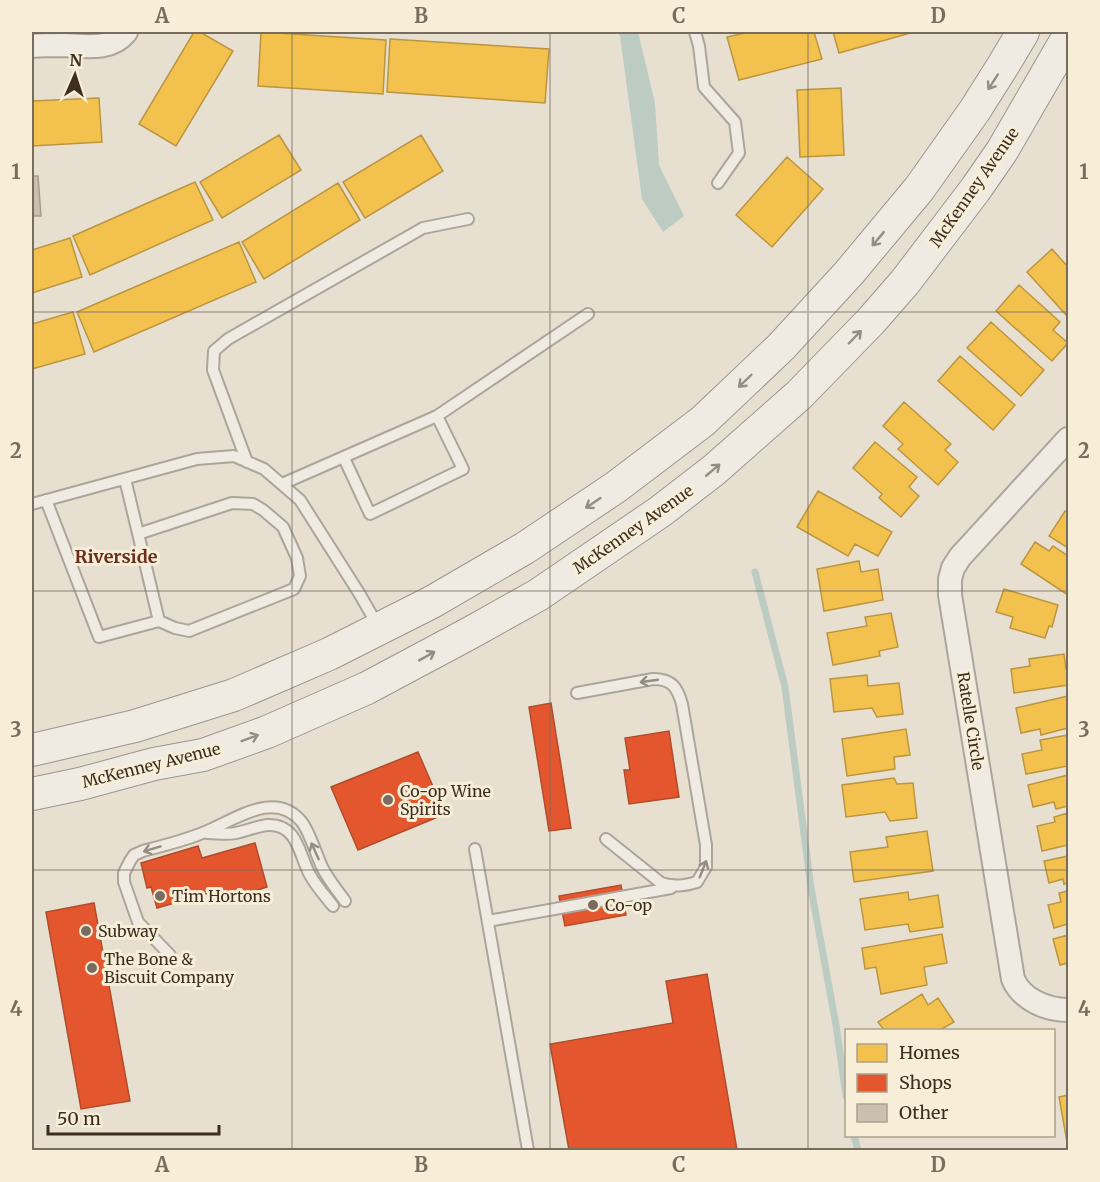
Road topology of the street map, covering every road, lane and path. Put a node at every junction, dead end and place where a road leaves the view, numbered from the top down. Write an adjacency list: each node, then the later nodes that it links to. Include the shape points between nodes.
1 (126, 32): 5 (street, via 108,45)
2 (695, 32): 6 (lane, via 704,87 735,122 739,153)
3 (1023, 32): 19 (main road, one-way to 19, via 975,110 919,189 781,347 703,421 616,487 525,548)
4 (1068, 37): 22 (main road, McKenney Avenue, one-way to 4, via 203,755 368,688 538,595 661,511 799,395 905,282 1002,151)
5 (32, 46)
6 (718, 183)
7 (468, 219): 12 (lane, via 423,228 228,339 214,351 213,370)
8 (588, 314): 9 (lane)
9 (437, 416): 11 (lane); 11 (lane, via 463,469 370,514)
10 (1068, 439): 31 (street, Ratelle Circle, via 967,549 950,579 1013,979 1030,999 1050,1009)
11 (344, 458): 14 (lane)
12 (247, 462): 13 (lane, via 234,456 197,459); 14 (lane, via 264,469)
13 (125, 478): 15 (lane); 17 (lane)
14 (282, 484): 19 (lane, via 300,500)
15 (46, 500): 16 (lane); 18 (lane, via 99,637)
16 (32, 504)
17 (138, 534): 18 (lane); 18 (lane, via 232,503 253,504 283,527 297,558 300,576 294,589 189,631)
18 (159, 621)
19 (379, 628): 21 (main road, via 234,694 135,726)
20 (577, 693): 26 (lane, one-way to 20, via 697,882 707,857 678,691 663,679 653,679)
21 (32, 750)
22 (32, 794)
23 (203, 833): 27 (lane, one-way to 23, via 323,870 308,831 295,815 285,810 253,810); 28 (lane, via 281,827 296,840 310,875); 30 (lane, one-way to 30, via 134,855 124,873 138,922)
24 (606, 839): 26 (lane, via 661,883)
25 (475, 849): 29 (lane)
26 (686, 885): 29 (lane)
27 (345, 901)
28 (333, 906)
29 (488, 921): 32 (lane)
30 (170, 955)
31 (1068, 1010)
32 (528, 1150)

